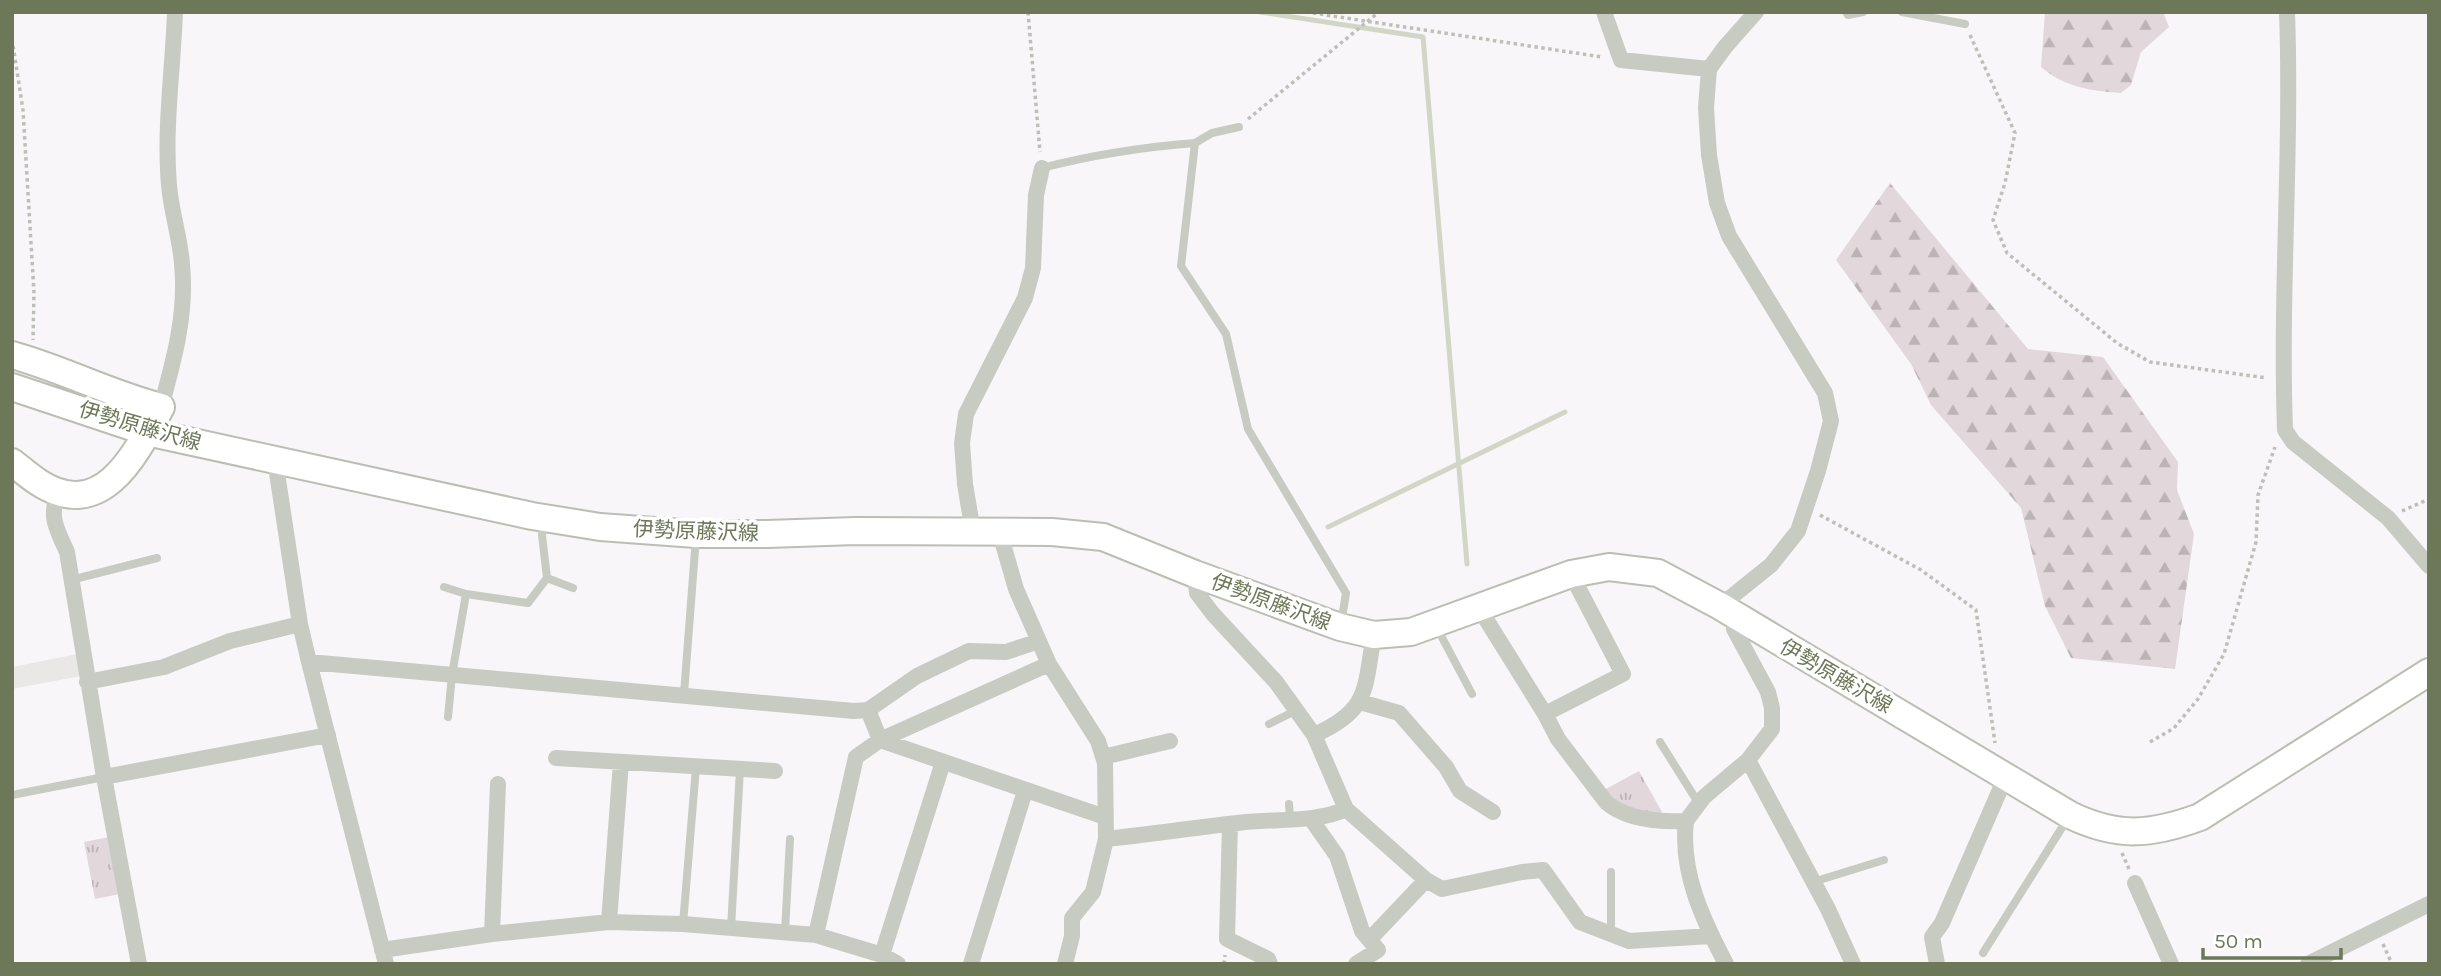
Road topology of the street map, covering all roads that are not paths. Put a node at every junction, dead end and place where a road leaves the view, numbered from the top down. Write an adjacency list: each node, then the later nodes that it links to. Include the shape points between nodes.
1 (175, 12): 15 (street, via 169,186 182,264 183,313)
2 (1604, 12): 9 (street, via 1621,60)
3 (1756, 12): 9 (street)
4 (1846, 12): 5 (lane)
5 (1863, 12)
6 (1902, 12): 8 (lane)
7 (2287, 12): 25 (street, via 2285,430 2293,442 2388,518)
8 (1965, 24)
9 (1709, 69): 34 (street, via 1706,108 1717,204 1729,236 1825,393 1830,421 1798,531)
10 (1239, 127): 11 (lane, via 1212,133)
11 (1195, 143): 12 (lane); 37 (lane, via 1181,266 1226,334 1248,429 1346,593)
12 (1042, 168): 21 (street, via 1036,195 1033,268 1024,298 966,414 962,443)
13 (23, 358): 15 (main road)
14 (12, 387): 16 (main road, 伊勢原藤沢線)
15 (161, 407): 16 (main road)
16 (147, 432): 17 (main road, 伊勢原藤沢線); 19 (main road, via 126,466 103,488 81,495)
17 (275, 460): 20 (main road, 伊勢原藤沢線); 35 (street)
18 (12, 462): 19 (main road)
19 (58, 492): 29 (street, via 51,511 67,552)
20 (544, 518): 23 (main road, 伊勢原藤沢線); 28 (lane)
21 (973, 532): 22 (main road, 伊勢原藤沢線); 23 (main road, 伊勢原藤沢線)
22 (1003, 532): 26 (main road, 伊勢原藤沢線, via 1103,537); 39 (street, via 1016,589)
23 (696, 534): 45 (lane)
24 (157, 558): 29 (lane)
25 (2429, 566)
26 (1195, 574): 37 (main road, 伊勢原藤沢線); 49 (street, via 1198,593 1213,614)
27 (1570, 574): 33 (main road, 伊勢原藤沢線); 34 (main road, 伊勢原藤沢線, via 1609,567 1658,573); 50 (street, via 1622,674)
28 (547, 578): 31 (lane); 32 (lane, via 528,603)
29 (71, 580): 44 (street)
30 (444, 587): 32 (lane)
31 (573, 587)
32 (466, 594): 43 (lane)
33 (1479, 608): 36 (main road, 伊勢原藤沢線); 50 (street)
34 (1728, 612): 60 (street, via 1772,708 1772,729); 66 (main road, 伊勢原藤沢線)
35 (300, 624): 40 (street); 44 (street, via 230,641 164,667)
36 (1434, 624): 38 (main road, 伊勢原藤沢線, via 1410,632); 46 (lane)
37 (1340, 627): 38 (main road, 伊勢原藤沢線)
38 (1374, 635): 47 (street)
39 (1039, 641): 41 (street); 48 (street, via 1006,652 969,651 917,676)
40 (309, 662): 43 (street); 53 (street)
41 (1049, 664): 55 (street); 58 (street, via 1098,741)
42 (2429, 672): 74 (main road, 伊勢原藤沢線, via 2200,817 2148,832 2112,831)
43 (452, 675): 45 (street); 51 (lane)
44 (87, 682): 67 (street)
45 (684, 694): 48 (street)
46 (1472, 694)
47 (1360, 702): 54 (street, via 1336,726); 69 (street, via 1399,713 1446,767 1460,791 1488,809)
48 (869, 710): 55 (street)
49 (1297, 710): 52 (lane); 54 (street)
50 (1545, 714): 77 (street, via 1558,739 1616,811 1662,822)
51 (448, 717)
52 (1269, 724)
53 (328, 735): 67 (street); 98 (street)
54 (1314, 735): 73 (street)
55 (880, 740): 62 (street); 93 (street, via 856,757)
56 (1170, 741): 58 (street)
57 (1660, 742): 72 (lane)
58 (1103, 757): 75 (street)
59 (556, 758): 61 (street)
60 (1748, 761): 72 (street); 84 (street)
61 (621, 762): 63 (street); 87 (street)
62 (943, 762): 70 (street); 97 (street)
63 (696, 767): 64 (street); 88 (lane)
64 (740, 769): 65 (street); 89 (lane)
65 (775, 771)
66 (2003, 774): 74 (main road, 伊勢原藤沢線); 107 (street, via 1942,923 1932,937)
67 (104, 777): 71 (lane); 99 (street)
68 (498, 784): 91 (street, via 503,841)
69 (1492, 790)
70 (1025, 791): 75 (street); 101 (street)
71 (12, 795)
72 (1699, 805): 77 (street)
73 (1346, 809): 76 (street); 83 (street)
74 (2070, 815): 96 (lane)
75 (1105, 817): 80 (street)
76 (1311, 819): 78 (street, via 1290,811); 95 (street, via 1337,856 1362,931)
77 (1686, 821): 94 (street, via 1691,885)
78 (1230, 824): 80 (street); 103 (street, via 1227,939)
79 (790, 839): 90 (lane)
80 (1106, 839): 102 (street, via 1093,892 1072,918)
81 (1884, 860): 84 (lane)
82 (1611, 873): 92 (lane)
83 (1426, 880): 92 (street, via 1442,889 1543,870 1580,922); 95 (street)
84 (1812, 882): 106 (street)
85 (2136, 883): 108 (street)
86 (2429, 904): 109 (street)
87 (609, 922): 88 (street); 91 (street)
88 (683, 924): 89 (street)
89 (731, 928): 90 (street)
90 (785, 932): 93 (street)
91 (492, 934): 98 (street)
92 (1611, 934): 94 (street, via 1629,941)
93 (817, 935): 97 (street)
94 (1711, 936): 105 (street)
95 (1370, 939): 104 (street, via 1378,950)
96 (1983, 953)
97 (881, 955): 100 (street)
98 (384, 957)
99 (139, 964)
100 (898, 964)
101 (971, 964)
102 (1065, 964)
103 (1270, 964)
104 (1356, 964)
105 (1726, 964)
106 (1853, 964)
107 (1937, 964)
108 (2171, 964)
109 (2308, 964)

